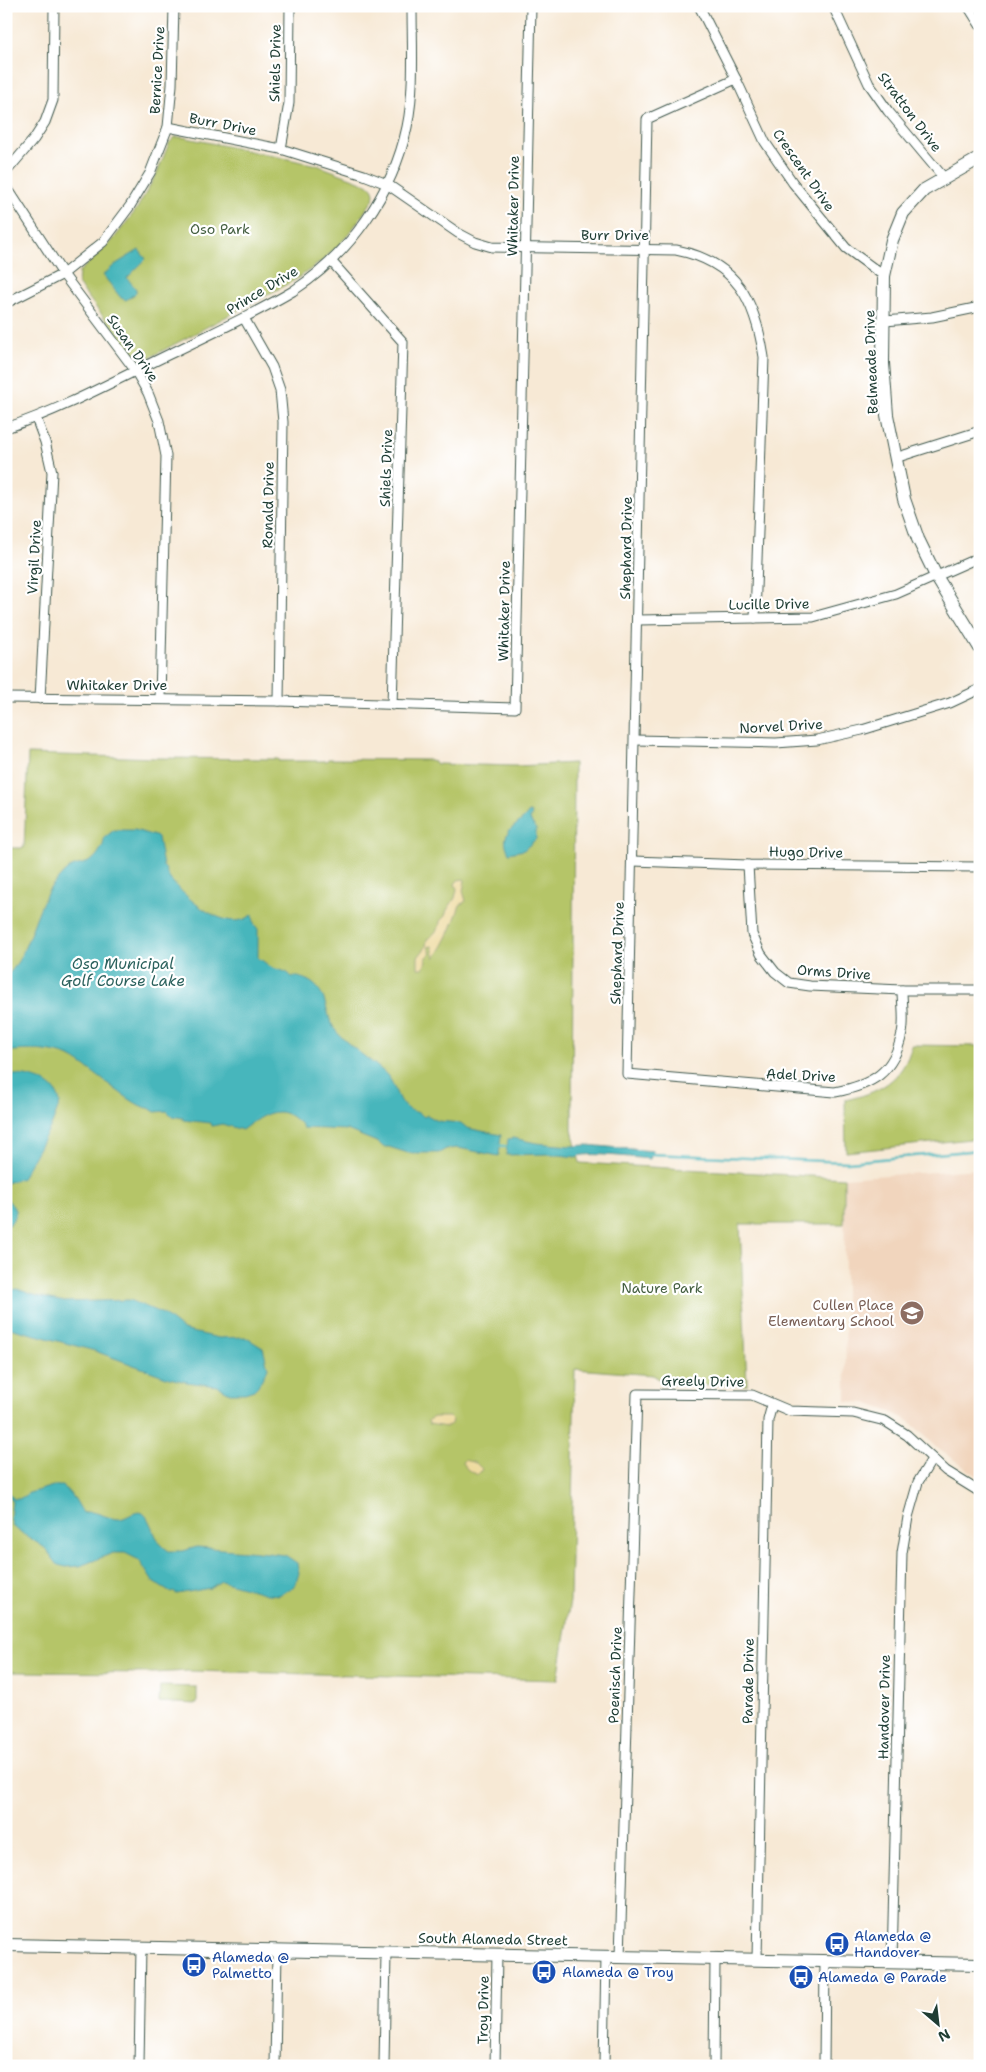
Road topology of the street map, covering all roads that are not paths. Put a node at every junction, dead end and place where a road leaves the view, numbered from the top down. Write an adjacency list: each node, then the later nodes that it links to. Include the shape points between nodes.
1 (54, 6): 14 (street, via 53,100 41,128)
2 (174, 6): 11 (street, Bernice Drive)
3 (290, 6): 12 (street, Shiels Drive, via 289,104)
4 (412, 6): 16 (street, Prince Drive, via 408,119 399,157)
5 (531, 6): 18 (street, Whitaker Drive)
6 (699, 6): 10 (street, Crescent Drive)
7 (833, 6): 15 (street, Stratton Drive, via 869,84)
8 (968, 6): 9 (street)
9 (980, 25)
10 (736, 79): 19 (street, Shephard Drive, via 647,119); 22 (street, Crescent Drive, via 765,142 793,183 846,248)
11 (168, 127): 12 (street, Burr Drive); 21 (street, Bernice Drive, via 150,173 130,206 103,242)
12 (281, 149): 16 (street, Burr Drive)
13 (980, 158): 15 (main road, Belmeade Drive)
14 (6, 172)
15 (944, 178): 22 (main road, Belmeade Drive, via 924,190 903,213 892,240)
16 (387, 184): 18 (street, Burr Drive, via 458,234 475,242 492,247); 20 (street, Prince Drive, via 362,226)
17 (6, 186): 21 (street, Susan Drive)
18 (526, 248): 19 (street, Burr Drive); 42 (street, Whitaker Drive, via 515,708)
19 (645, 249): 34 (street, Burr Drive, via 694,254 721,268 743,291 759,326 764,357); 35 (street, Shephard Drive)
20 (331, 261): 25 (street, Prince Drive, via 294,290); 42 (street, Shiels Drive, via 403,342)
21 (63, 274): 23 (street, Bernice Drive); 27 (street, Susan Drive)
22 (884, 276): 26 (main road, Belmeade Drive)
23 (6, 303)
24 (980, 307): 26 (street, via 932,317)
25 (244, 318): 27 (street, Prince Drive); 41 (street, Ronald Drive, via 272,367 280,390 283,422)
26 (885, 321): 31 (main road, Belmeade Drive, via 883,363)
27 (135, 370): 28 (street, Prince Drive); 40 (street, Susan Drive, via 159,421 166,456)
28 (36, 418): 29 (street, Prince Drive); 39 (street, Virgil Drive, via 52,472)
29 (6, 428)
30 (980, 431): 31 (street)
31 (895, 458): 33 (main road, Belmeade Drive, via 904,499)
32 (980, 557): 33 (street, Lucille Drive)
33 (936, 576): 34 (street, Lucille Drive, via 896,594 813,617); 36 (main road, Belmeade Drive)
34 (755, 618): 35 (street, Lucille Drive)
35 (638, 620): 43 (street, Shephard Drive)
36 (980, 648)
37 (980, 689): 43 (street, Norvel Drive, via 950,703 817,740 776,743)
38 (6, 698): 39 (street, Whitaker Drive)
39 (40, 699): 40 (street, Whitaker Drive)
40 (160, 699): 41 (street, Whitaker Drive)
41 (279, 701): 42 (street, Whitaker Drive)
42 (392, 705)
43 (634, 740): 44 (street, Shephard Drive)
44 (633, 861): 45 (street, Hugo Drive); 49 (street, Shephard Drive)
45 (748, 865): 46 (street, Hugo Drive); 47 (street, Orms Drive, via 752,934 761,954 775,972 789,983 810,986)
46 (980, 867)
47 (902, 990): 48 (street, Orms Drive); 49 (street, Adel Drive, via 902,1032 893,1059 878,1077 860,1087 835,1092)
48 (980, 990)
49 (627, 1074)
50 (637, 1394): 51 (street, Greely Drive, via 752,1395); 60 (street, Poenisch Drive)
51 (772, 1405): 52 (street, Greely Drive, via 790,1411 853,1413 885,1421 907,1435); 62 (street, Parade Drive, via 768,1420)
52 (932, 1459): 53 (street, Greely Drive); 64 (street, Handover Drive, via 918,1482 908,1518 902,1562)
53 (980, 1492)
54 (6, 1945): 55 (main road, South Alameda Street)
55 (141, 1947): 56 (main road, South Alameda Street); 66 (street)
56 (277, 1950): 57 (main road, South Alameda Street); 67 (street)
57 (386, 1952): 58 (main road, South Alameda Street); 68 (street)
58 (498, 1954): 59 (main road, South Alameda Street); 69 (street, Troy Drive)
59 (606, 1956): 60 (main road, South Alameda Street); 70 (street)
60 (620, 1957): 61 (main road, South Alameda Street)
61 (716, 1959): 62 (main road, South Alameda Street); 71 (street)
62 (756, 1959): 63 (main road, South Alameda Street)
63 (825, 1961): 64 (main road, South Alameda Street); 72 (street)
64 (892, 1962): 65 (main road, South Alameda Street)
65 (980, 1964)
66 (139, 2066)
67 (275, 2066)
68 (384, 2066)
69 (495, 2066)
70 (604, 2066)
71 (714, 2066)
72 (824, 2066)

